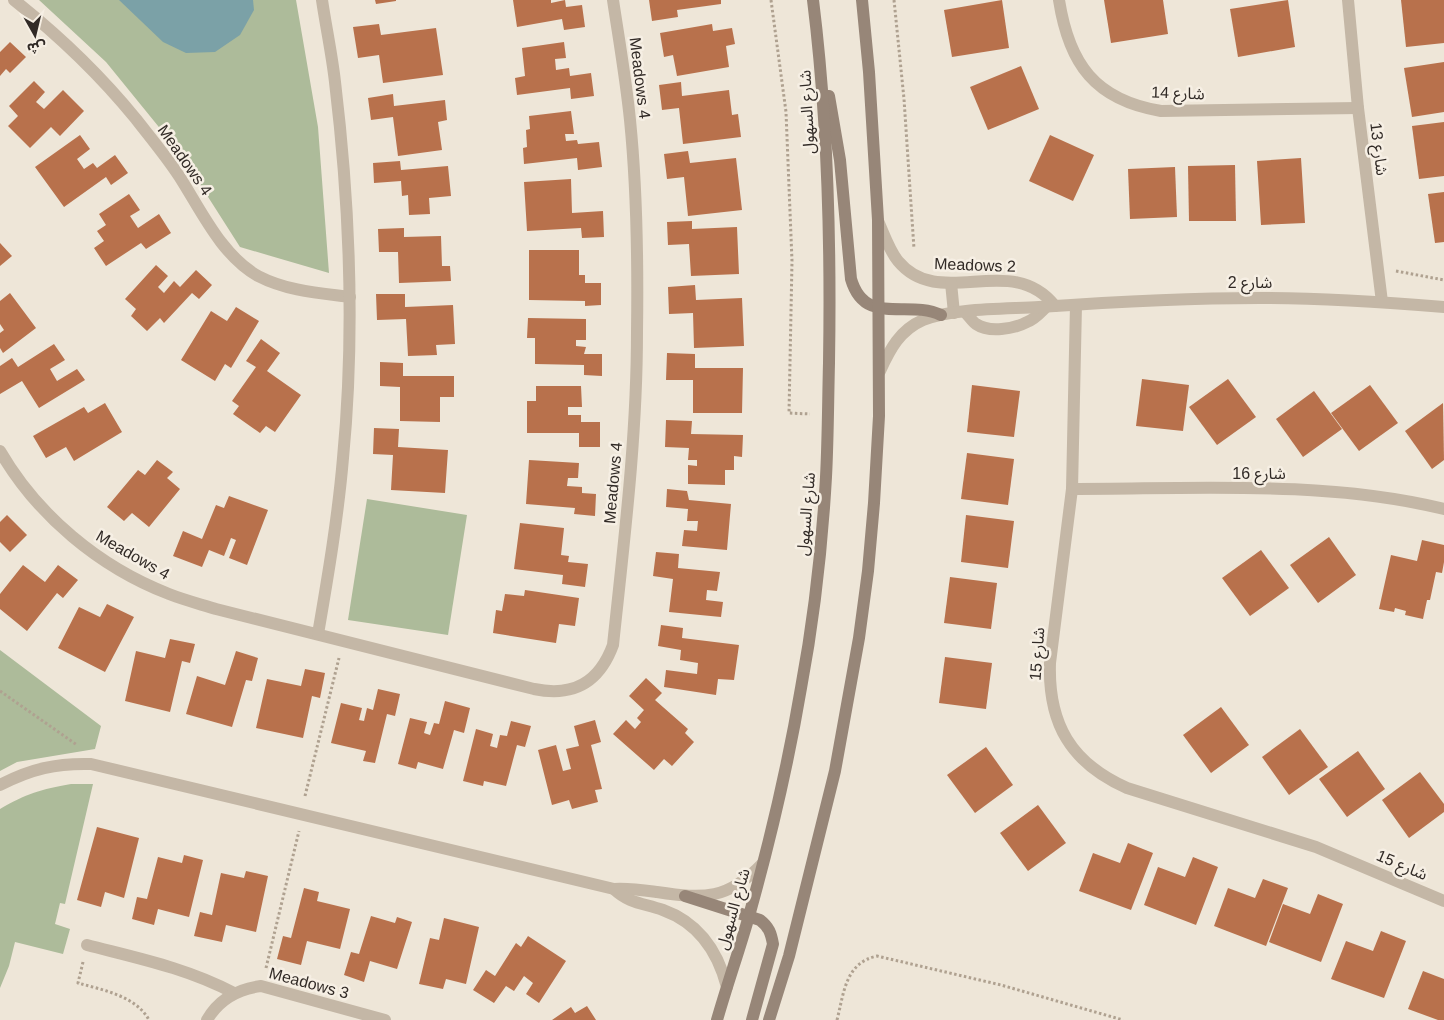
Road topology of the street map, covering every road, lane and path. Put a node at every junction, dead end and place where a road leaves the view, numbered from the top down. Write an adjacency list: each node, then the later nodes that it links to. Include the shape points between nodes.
1 (14, 0): 17 (street, Meadows 4, via 86,65 134,117 234,257 257,275 284,287)
2 (322, 0): 17 (street, via 342,148)
3 (614, 0): 29 (street, Meadows 4, via 630,120 637,334 630,477 613,645 607,661 583,685 568,691 551,692)
4 (770, 0): 25 (path, via 786,112 792,261 789,413)
5 (813, 0): 10 (main road, شارع السهول)
6 (862, 0): 12 (main road)
7 (894, 0): 14 (path)
8 (1059, 0): 11 (street, شارع 14, via 1065,30 1074,55 1084,70 1096,83 1127,102 1161,111)
9 (1348, 0): 11 (street, شارع 13)
10 (820, 57): 22 (main road, via 840,160 851,279 860,298); 25 (main road, شارع السهول, via 830,262)
11 (1358, 108): 13 (street, شارع 13)
12 (878, 220): 14 (street, Meadows 2, via 893,253); 22 (main road)
13 (1378, 268): 15 (path); 18 (street, شارع 13)
14 (915, 275): 16 (street, Meadows 2)
15 (1444, 280)
16 (951, 283): 20 (street, Meadows 2, via 1020,282 1040,291); 23 (street)
17 (350, 297): 29 (street, via 343,458 334,543)
18 (1382, 302): 19 (street, شارع 2, via 1259,298); 21 (street, شارع 2)
19 (1076, 305): 20 (street, شارع 2); 27 (street, شارع 15)
20 (1050, 306): 23 (street); 23 (street, via 1026,323 991,329)
21 (1444, 307)
22 (879, 309): 23 (main road, via 921,309); 24 (main road)
23 (953, 314): 24 (street, via 924,320 904,332 889,351)
24 (880, 371): 46 (main road, via 869,561 848,705 817,846)
25 (828, 415): 33 (main road, شارع السهول, via 826,477 811,626 788,757)
26 (0, 450): 29 (street, Meadows 4, via 13,473 45,511 82,544 123,572 168,593 216,609)
27 (1072, 489): 28 (street, شارع 16, via 1320,490 1393,498); 36 (street, شارع 15, via 1050,682 1058,721 1079,755 1109,780 1127,788 1321,849)
28 (1444, 509)
29 (318, 634)
30 (0, 691): 31 (path, via 76,744)
31 (90, 764): 32 (street, via 51,766); 34 (street)
32 (0, 785)
33 (763, 863): 35 (street, via 751,876 720,893 703,897); 37 (main road, شارع السهول)
34 (614, 889): 35 (street, via 632,888); 39 (street, via 637,904 664,910 699,932 722,967)
35 (685, 896): 37 (main road)
36 (1444, 901)
37 (749, 917): 39 (main road, شارع السهول); 45 (main road, via 768,926 773,944)
38 (86, 944): 40 (street, via 175,967); 41 (path, via 78,983 115,993 144,1010)
39 (727, 987): 44 (main road, شارع السهول)
40 (234, 993): 42 (street, Meadows 3, via 222,1001); 43 (street, Meadows 3, via 261,986)
41 (149, 1020)
42 (207, 1020)
43 (384, 1020)
44 (717, 1020)
45 (752, 1020)
46 (770, 1020)
47 (837, 1020): 48 (path, via 851,971 867,958 877,956 1002,984)
48 (1123, 1020)

